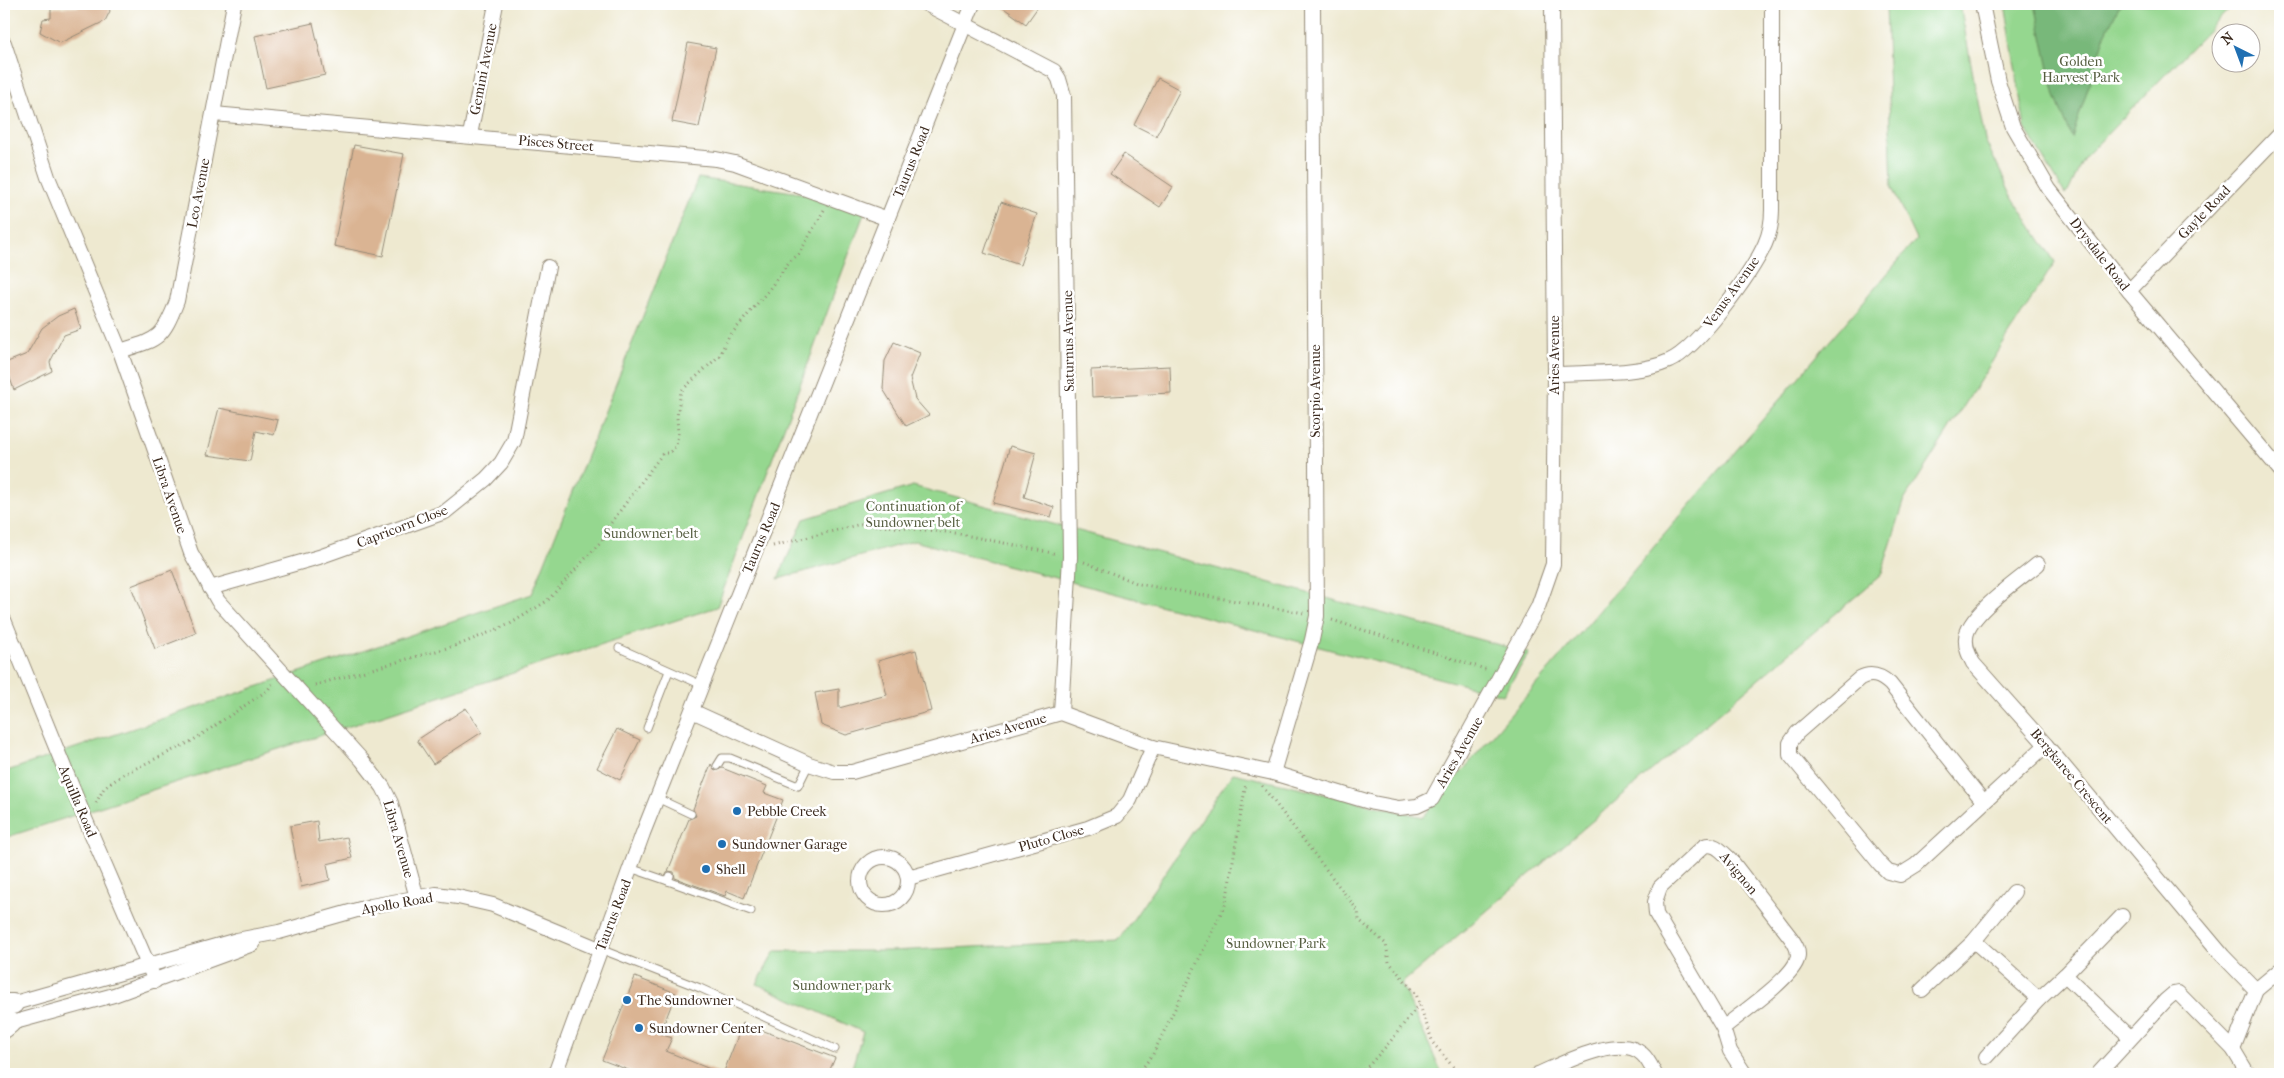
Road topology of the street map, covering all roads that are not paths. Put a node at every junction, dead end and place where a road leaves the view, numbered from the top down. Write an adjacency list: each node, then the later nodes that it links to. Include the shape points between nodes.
1 (234, 4): 11 (street, Leo Avenue)
2 (496, 4): 13 (street, Gemini Avenue)
3 (926, 4): 9 (street, Saturnus Avenue)
4 (973, 4): 9 (street, Taurus Road)
5 (1312, 4): 33 (street, Scorpio Avenue, via 1317,616)
6 (1552, 4): 18 (street, Aries Avenue)
7 (1772, 4): 18 (street, Venus Avenue, via 1772,210 1771,228 1760,252 1692,344 1669,362 1644,369)
8 (1982, 4): 16 (street, Drysdale Road, via 1998,81 2014,127 2050,189)
9 (964, 25): 14 (street, Taurus Road); 27 (street, Saturnus Avenue, via 1054,71 1064,96 1070,557)
10 (4, 43): 17 (street, Libra Avenue, via 48,177)
11 (214, 114): 13 (street, Pisces Street); 17 (street, Leo Avenue, via 177,301 168,324 157,339)
12 (2280, 134): 16 (street, Gayle Road)
13 (470, 135): 14 (street, Pisces Street, via 716,159)
14 (888, 219): 25 (street, Taurus Road)
15 (548, 267): 21 (street, Capricorn Close, via 514,441 501,463 486,479 445,512 319,557)
16 (2129, 291): 19 (street, Drysdale Road)
17 (120, 352): 21 (street, Libra Avenue, via 191,553)
18 (1555, 374): 33 (street, Aries Avenue, via 1552,564 1538,607 1432,799 1417,806 1399,808)
19 (2280, 470)
20 (2038, 564): 29 (street, Bergkaree Crescent, via 1980,613 1966,636 1967,652 1973,663)
21 (210, 588): 40 (street, Libra Avenue, via 383,787)
22 (4, 620): 46 (street, Aquilla Road)
23 (619, 648): 24 (lane)
24 (668, 671): 25 (lane); 28 (lane)
25 (702, 685): 26 (street, Taurus Road)
26 (692, 711): 31 (street, Aries Avenue); 34 (street, Taurus Road)
27 (1061, 713): 30 (street, Aries Avenue); 31 (street, Aries Avenue, via 852,772 834,772)
28 (647, 728)
29 (2046, 745): 35 (street); 51 (street, Bergkaree Crescent, via 2223,956)
30 (1153, 747): 33 (street, Aries Avenue); 38 (street, Pluto Close, via 1130,800 1117,816 1088,828)
31 (809, 764): 32 (lane, via 798,786 730,758 722,758)
32 (717, 766)
33 (1273, 773)
34 (657, 798): 36 (lane); 37 (street, Taurus Road)
35 (1983, 801): 35 (street, via 1890,684 1879,676 1860,678 1790,742 1790,754 1803,772 1880,864 1894,875 1916,865)
36 (691, 814)
37 (630, 868): 41 (lane, via 669,878); 45 (street, Taurus Road)
38 (908, 878)
39 (2014, 892): 44 (street)
40 (416, 898): 43 (street, Apollo Road, via 371,906); 45 (street, Apollo Road, via 436,894 493,905)
41 (751, 911)
42 (2122, 916): 48 (street)
43 (279, 932): 46 (street, Apollo Road, via 237,940); 49 (street, Apollo Road)
44 (1974, 941): 50 (street); 52 (street)
45 (599, 948): 56 (lane, via 700,988); 59 (street, Taurus Road)
46 (149, 965): 49 (street, Aquilla Road); 53 (street, Apollo Road)
47 (2280, 970): 51 (street)
48 (2064, 975): 52 (street); 55 (street)
49 (155, 981): 53 (street, Apollo Road, via 114,995)
50 (1922, 990)
51 (2256, 990): 57 (street)
52 (2039, 999): 58 (street)
53 (6, 1015)
54 (1723, 1028): 54 (street, Avignon, via 1789,973 1798,952 1792,938 1730,859 1711,844 1704,846 1660,887 1655,902 1659,921); 62 (street, Avignon, via 1730,1051)
55 (2130, 1037): 57 (street, via 2166,1000 2178,993); 63 (street)
56 (835, 1049)
57 (2233, 1049): 64 (street)
58 (1986, 1057)
59 (555, 1074)
60 (1538, 1074): 61 (street, via 1597,1050 1617,1047 1633,1049 1643,1055)
61 (1655, 1074)
62 (1745, 1074)
63 (2098, 1074)
64 (2248, 1074)

